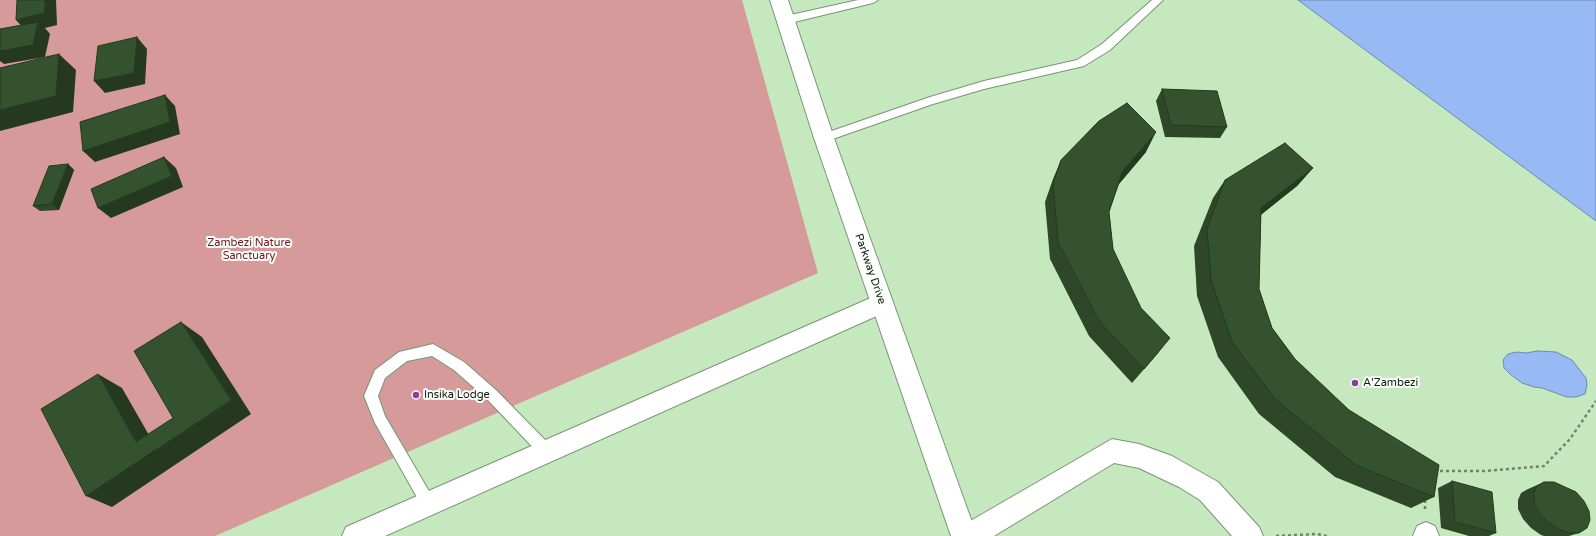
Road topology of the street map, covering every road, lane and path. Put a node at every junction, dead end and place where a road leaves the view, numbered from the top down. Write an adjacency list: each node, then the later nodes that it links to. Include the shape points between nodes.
1 (779, 0): 4 (street, Parkway Drive)
2 (873, 0): 4 (lane)
3 (1158, 0): 5 (lane, via 1106,47 1080,63 984,85)
4 (786, 20): 5 (street, Parkway Drive)
5 (824, 138): 6 (street, Parkway Drive)
6 (882, 303): 8 (street); 13 (street, Parkway Drive)
7 (1596, 401): 9 (path, via 1570,438 1544,466)
8 (546, 451): 11 (street); 11 (lane, via 492,395 459,366 433,350 404,356 380,374 371,396 380,419)
9 (1431, 472)
10 (1424, 498): 18 (path)
11 (428, 504): 12 (street)
12 (355, 536)
13 (964, 536)
14 (969, 536): 15 (street, via 1112,451 1139,456 1193,481 1209,491)
15 (1250, 536)
16 (1273, 536): 17 (path)
17 (1327, 536)
18 (1426, 536)

